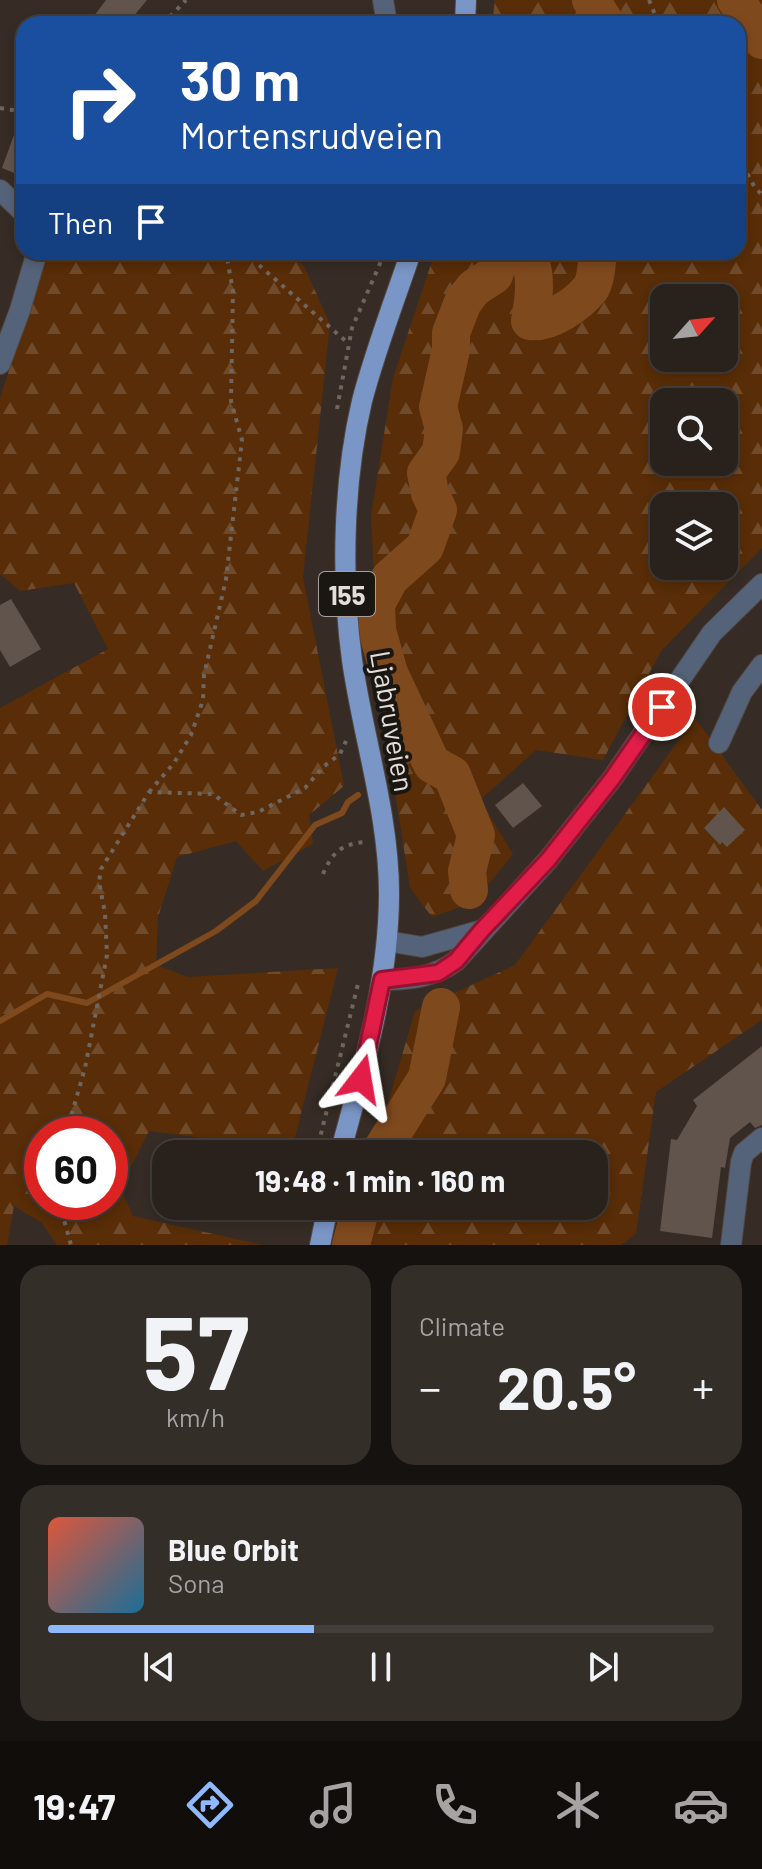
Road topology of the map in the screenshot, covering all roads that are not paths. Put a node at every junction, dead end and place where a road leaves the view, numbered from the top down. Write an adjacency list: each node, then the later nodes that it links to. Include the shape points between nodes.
1 (0, 190): 2 (street)
2 (16, 205)
3 (35, 260): 5 (street)
4 (408, 260): 10 (main road, Ljabruveien / 155, via 361,405 347,549 352,655 386,852)
5 (0, 364)
6 (762, 584): 9 (street, via 712,633 593,803)
7 (762, 665): 8 (street, via 742,692)
8 (719, 743)
9 (482, 930): 10 (street, via 422,947); 11 (street, via 444,970)
10 (387, 941): 11 (main road, Ljabruveien / 155)
11 (382, 980): 13 (main road, Ljabruveien / 155)
12 (762, 1138): 16 (street, via 741,1162)
13 (344, 1140)
14 (325, 1220): 15 (main road)
15 (320, 1245)
16 (731, 1245)

